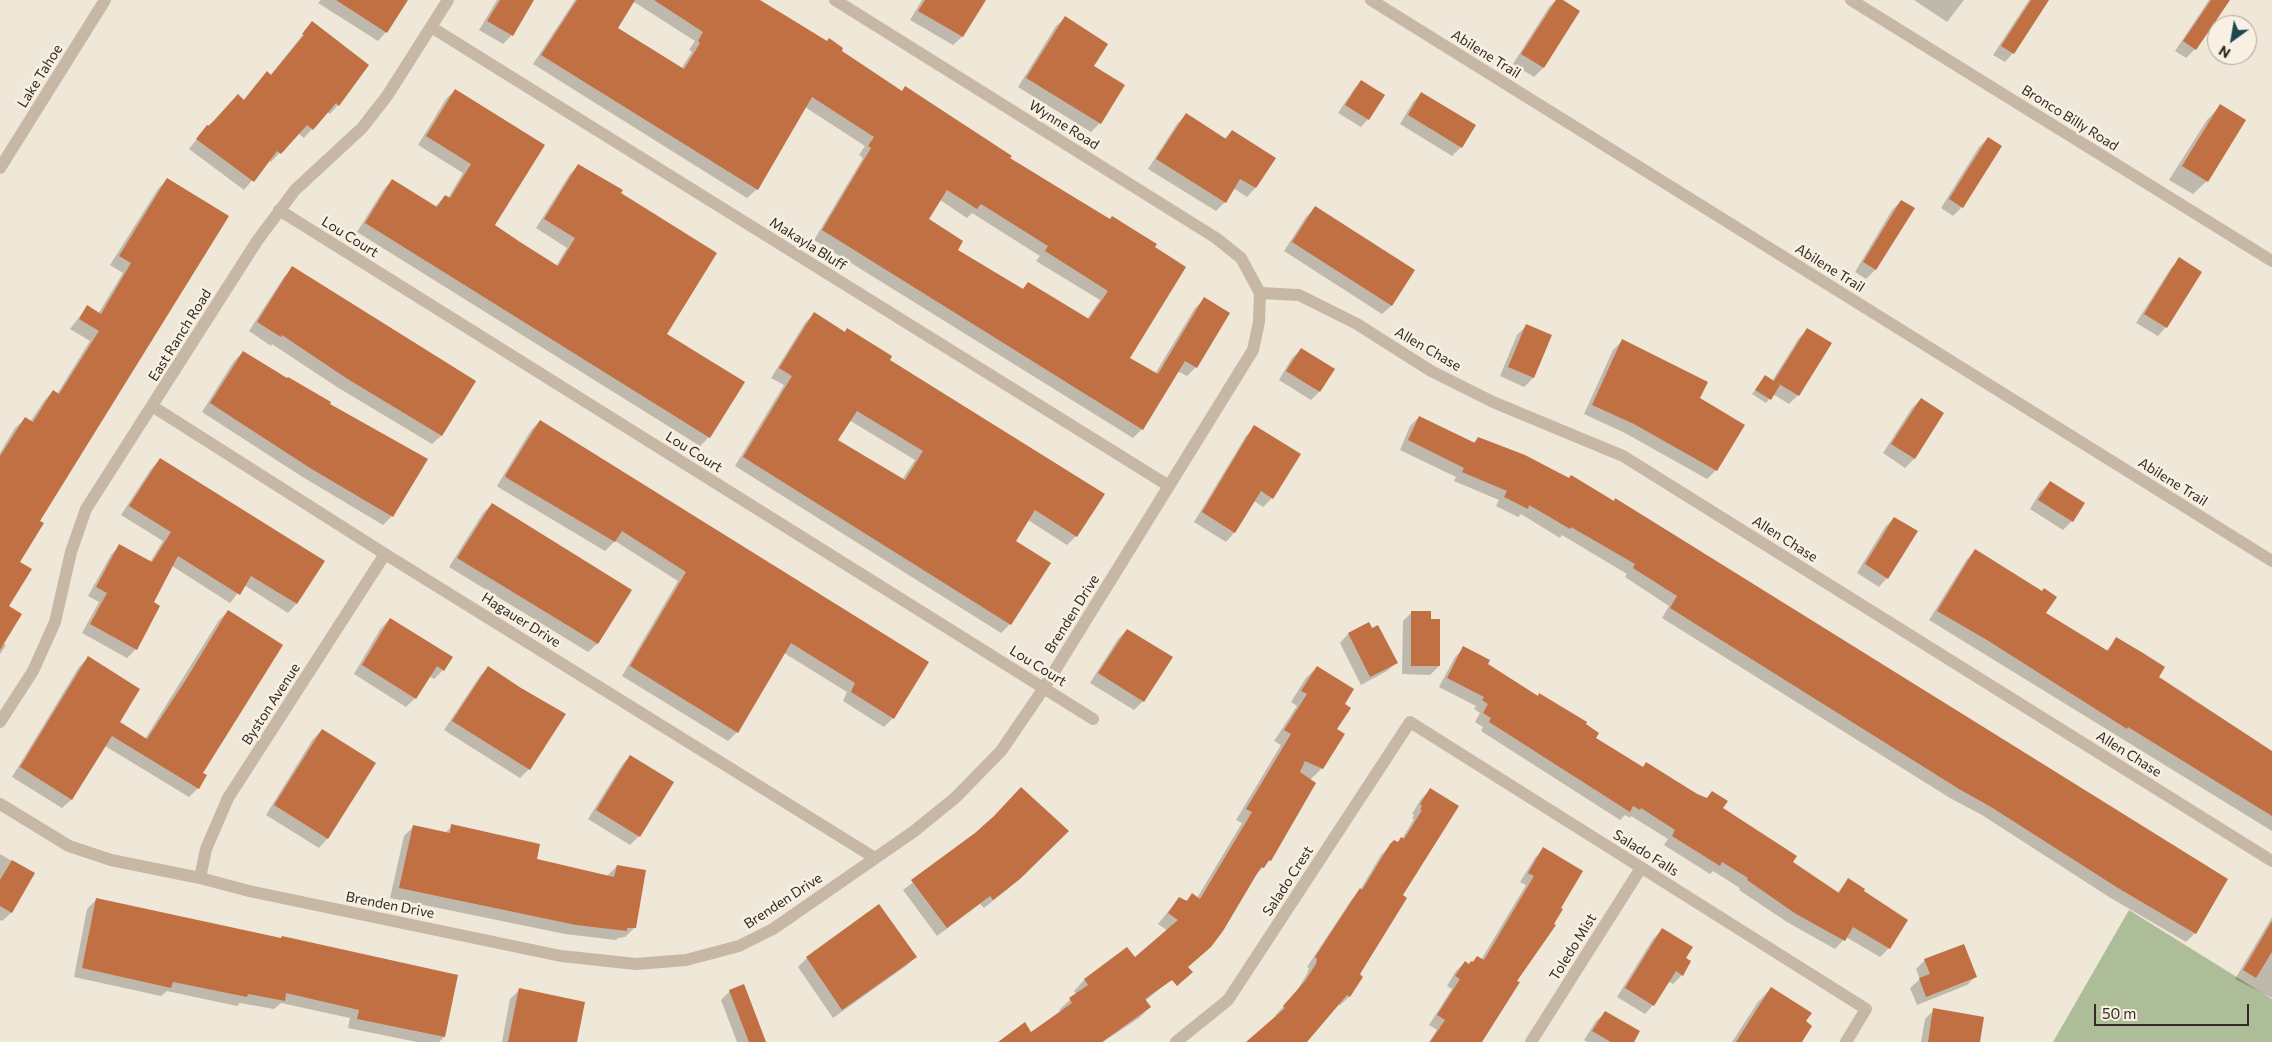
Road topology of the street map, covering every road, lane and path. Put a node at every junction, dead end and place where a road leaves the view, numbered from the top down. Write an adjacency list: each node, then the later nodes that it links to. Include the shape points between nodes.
1 (105, 0): 7 (street, Lake Tahoe)
2 (448, 0): 6 (street, East Ranch Road)
3 (835, 0): 10 (street, Wynne Road, via 1216,238 1241,258)
4 (1371, 0): 14 (street, Abilene Trail)
5 (1851, 0): 9 (street, Bronco Billy Road)
6 (431, 27): 8 (street, East Ranch Road, via 387,96 362,128 295,190); 12 (street, Makayla Bluff)
7 (0, 168)
8 (279, 210): 11 (street, East Ranch Road); 15 (street, Lou Court)
9 (2272, 261)
10 (1260, 293): 12 (street, Brenden Drive, via 1259,322 1253,350); 21 (street, Allen Chase, via 1299,295 1357,324 1432,371 1492,402 1623,456)
11 (152, 406): 13 (street, Hagauer Drive); 17 (street, East Ranch Road, via 86,509 71,552 55,622 33,670)
12 (1169, 486): 15 (street, Brenden Drive)
13 (385, 554): 20 (street, Hagauer Drive); 23 (street, Byston Avenue, via 228,798 206,849)
14 (2272, 561)
15 (1044, 688): 16 (street, Lou Court); 20 (street, Brenden Drive, via 1001,751 955,798)
16 (1093, 719)
17 (0, 722)
18 (1410, 722): 22 (street, Salado Falls); 24 (street, Salado Crest, via 1228,1000)
19 (0, 804): 23 (street, Brenden Drive, via 69,846 111,860)
20 (875, 858): 23 (street, Brenden Drive, via 772,929 739,946 686,960 636,964 561,956 249,892)
21 (2272, 861)
22 (1641, 868): 25 (street, Toledo Mist); 26 (street, Salado Falls, via 1866,1009)
23 (200, 878)
24 (1176, 1042)
25 (1531, 1042)
26 (1846, 1042)

